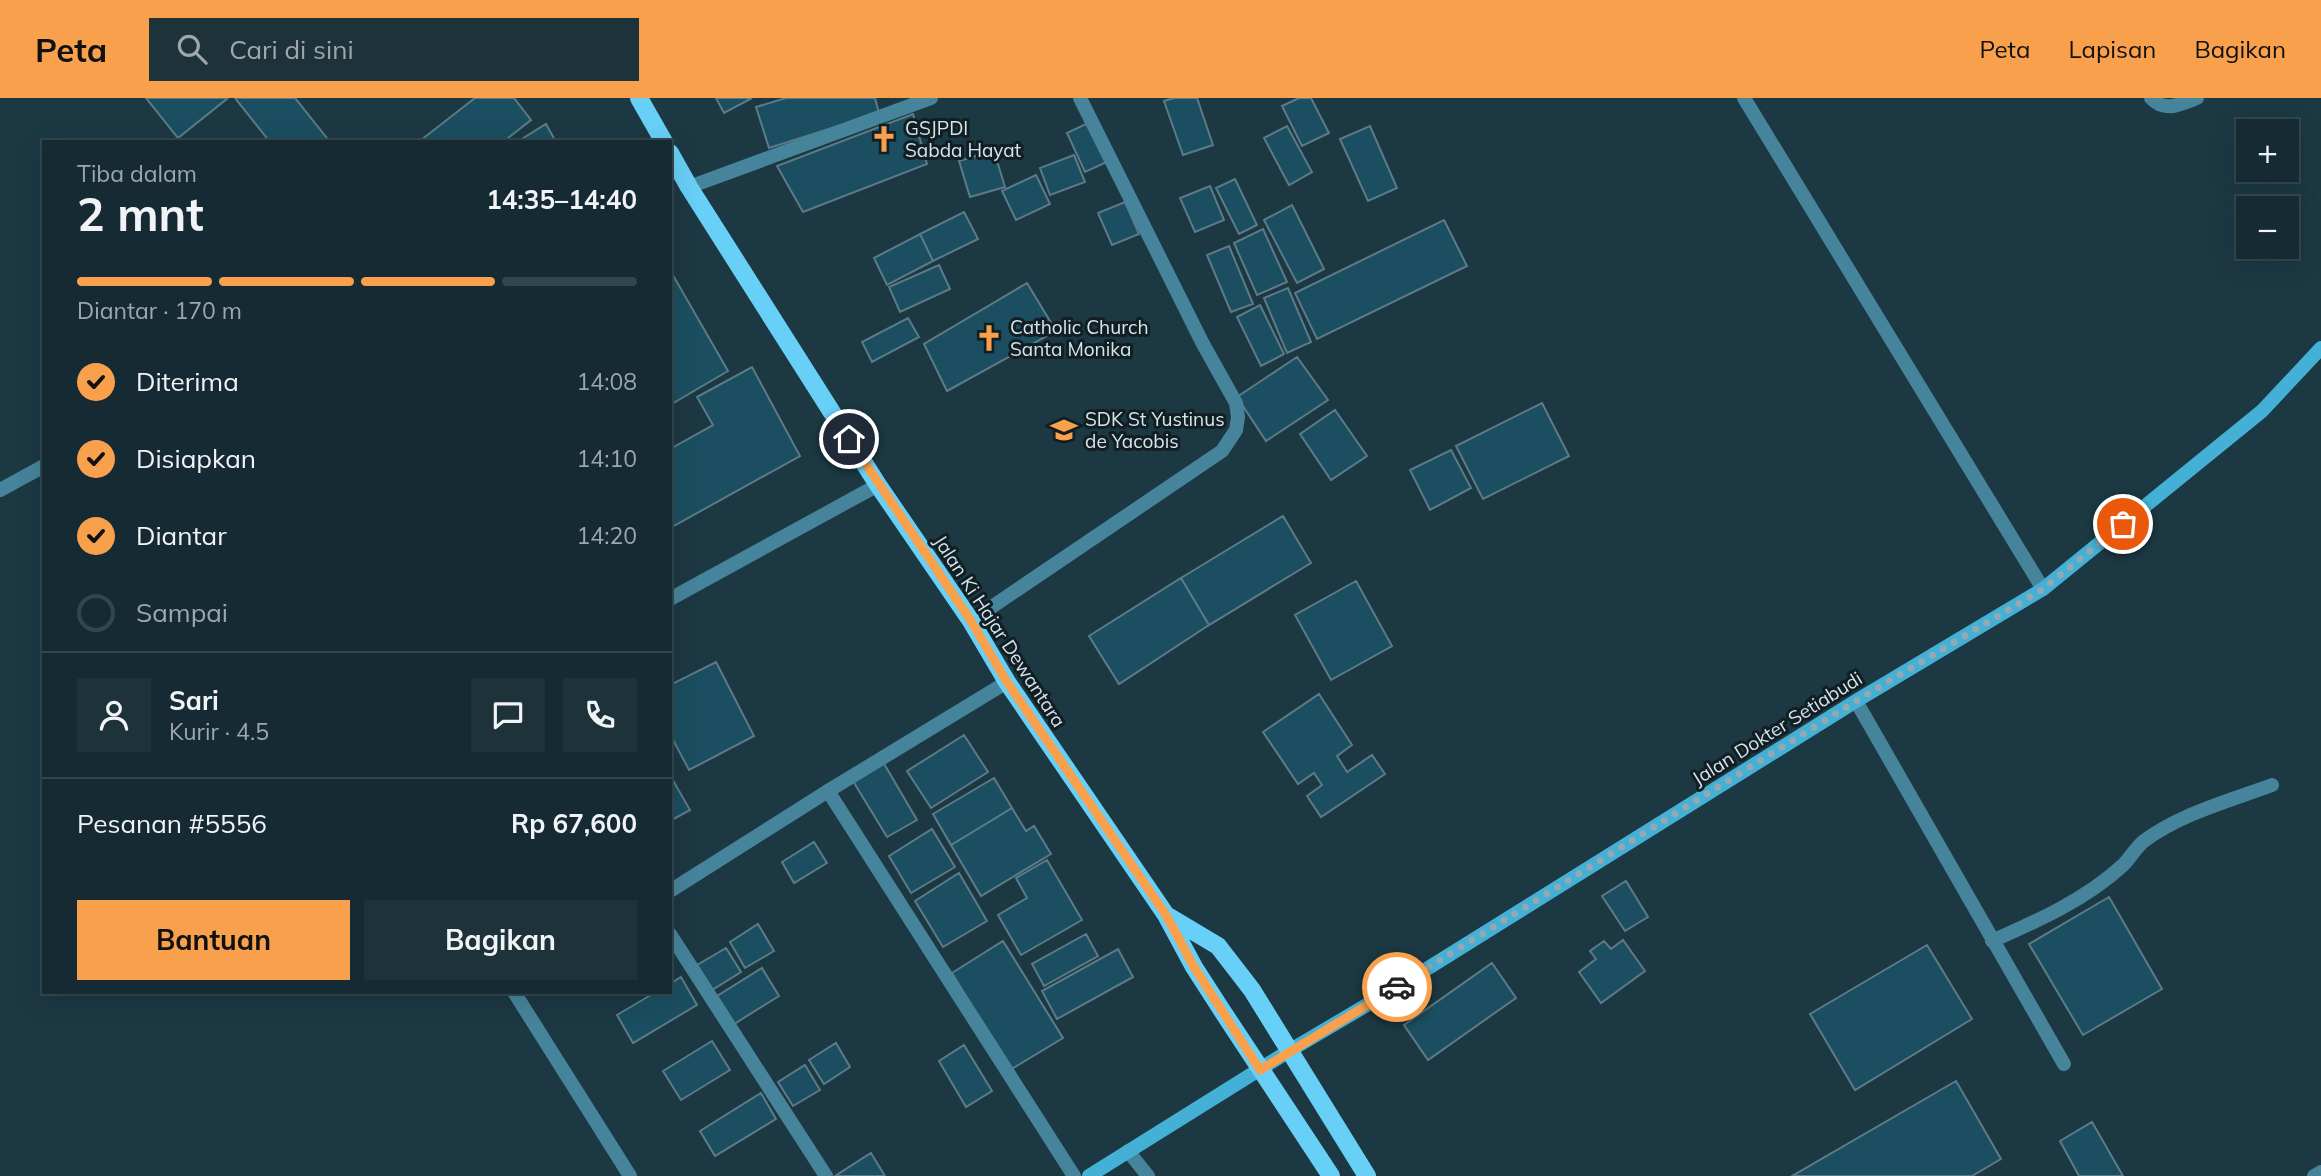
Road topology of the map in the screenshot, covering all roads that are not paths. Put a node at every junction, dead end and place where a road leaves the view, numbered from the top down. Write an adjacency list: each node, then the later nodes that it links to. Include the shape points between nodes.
1 (639, 98): 7 (main road)
2 (931, 98): 9 (street)
3 (1080, 98): 16 (street, via 1236,403 1236,430 1222,451)
4 (1744, 98): 14 (street)
5 (2151, 98): 6 (street, via 2171,108)
6 (2197, 98)
7 (663, 140)
8 (672, 157): 9 (main road, Jalan Ki Hajar Dewantara)
9 (689, 187): 12 (main road, Jalan Ki Hajar Dewantara)
10 (2321, 348): 14 (main road, Jalan Dokter Setiabudi, via 2262,411)
11 (42, 467): 13 (street)
12 (878, 485): 15 (street); 16 (main road, Jalan Ki Hajar Dewantara)
13 (0, 490)
14 (2043, 589): 18 (main road, Jalan Dokter Setiabudi)
15 (672, 598)
16 (971, 621): 17 (main road, Jalan Ki Hajar Dewantara)
17 (1007, 682): 20 (street); 22 (main road, Jalan Ki Hajar Dewantara)
18 (1856, 701): 24 (street); 26 (main road, Jalan Dokter Setiabudi)
19 (2272, 785): 24 (street, via 2178,821 2142,843 2124,865 2094,887 2043,919)
20 (828, 791): 21 (street); 33 (street)
21 (672, 890)
22 (1166, 915): 26 (main road, Jalan Ki Hajar Dewantara, via 1218,946 1252,990); 28 (main road, Jalan Ki Hajar Dewantara)
23 (672, 937): 32 (street)
24 (1992, 942): 27 (street)
25 (515, 994): 31 (street)
26 (1289, 1051): 28 (main road, Jalan Dokter Setiabudi); 37 (main road, Jalan Ki Hajar Dewantara)
27 (2064, 1064)
28 (1260, 1070): 29 (main road, Jalan Dokter Setiabudi); 36 (main road, Jalan Ki Hajar Dewantara)
29 (1128, 1151): 34 (main road, Jalan Dokter Setiabudi); 35 (street)
30 (2321, 1172): 38 (street)
31 (630, 1176)
32 (826, 1176)
33 (1074, 1176)
34 (1089, 1176)
35 (1148, 1176)
36 (1331, 1176)
37 (1367, 1176)
38 (2314, 1176)

